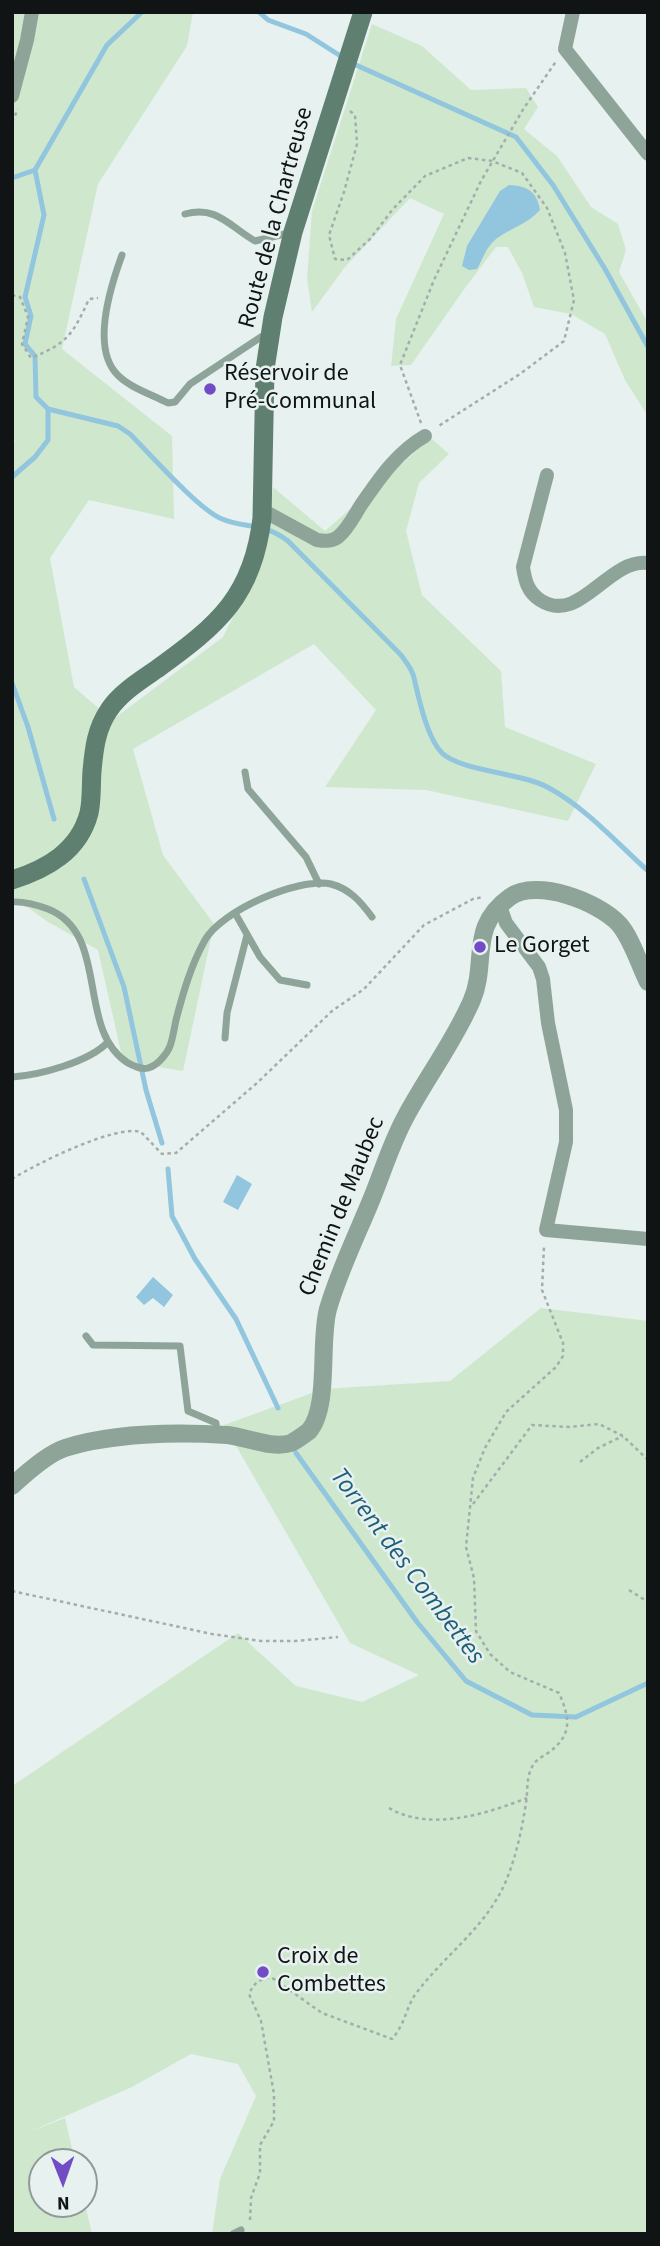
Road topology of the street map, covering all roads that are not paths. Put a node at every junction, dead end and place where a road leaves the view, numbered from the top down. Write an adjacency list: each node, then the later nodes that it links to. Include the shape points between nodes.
1 (32, 12): 4 (street)
2 (363, 12): 7 (main road, Route de la Chartreuse)
3 (573, 12): 5 (street, via 565,49)
4 (16, 101)
5 (648, 154)
6 (185, 214): 7 (lane, via 211,212 256,241)
7 (293, 232): 9 (main road, Route de la Chartreuse)
8 (122, 255): 9 (lane, via 109,297 108,358 124,380 168,403)
9 (271, 331): 12 (main road, Route de la Chartreuse, via 265,369)
10 (425, 436): 12 (street, via 385,471 337,538 317,540)
11 (547, 475): 13 (street, via 523,567 533,595 555,607 568,607 629,564)
12 (262, 514): 15 (main road, Route de la Chartreuse, via 259,541 232,605 200,637 134,685 110,708 99,727 89,812 81,834 62,856)
13 (648, 563)
14 (245, 772): 16 (lane, via 248,789 306,857)
15 (12, 880)
16 (319, 884): 19 (lane, via 258,899); 20 (lane, via 330,884 357,897)
17 (12, 902): 25 (lane, via 56,912 78,935)
18 (500, 906): 22 (street, Chemin de Maubec, via 517,892 532,888 573,898 607,915 620,925); 27 (street, via 543,979 566,1110 566,1142 546,1230); 29 (street, Chemin de Maubec, via 482,933 475,993 387,1154 327,1311 320,1406 309,1430 291,1443)
19 (235, 913): 21 (lane); 25 (lane, via 206,937 191,969 170,1048 159,1062 148,1069 135,1067)
20 (372, 917)
21 (247, 935): 23 (lane, via 280,980); 24 (lane, via 226,1013)
22 (648, 982)
23 (307, 985)
24 (225, 1038)
25 (108, 1042): 26 (lane, via 98,1052 32,1076)
26 (12, 1077)
27 (648, 1238)
28 (86, 1336): 29 (lane, via 93,1345 180,1346 188,1411 216,1423)
29 (217, 1435): 30 (street, Chemin de Maubec, via 101,1440 62,1449)
30 (12, 1486)

